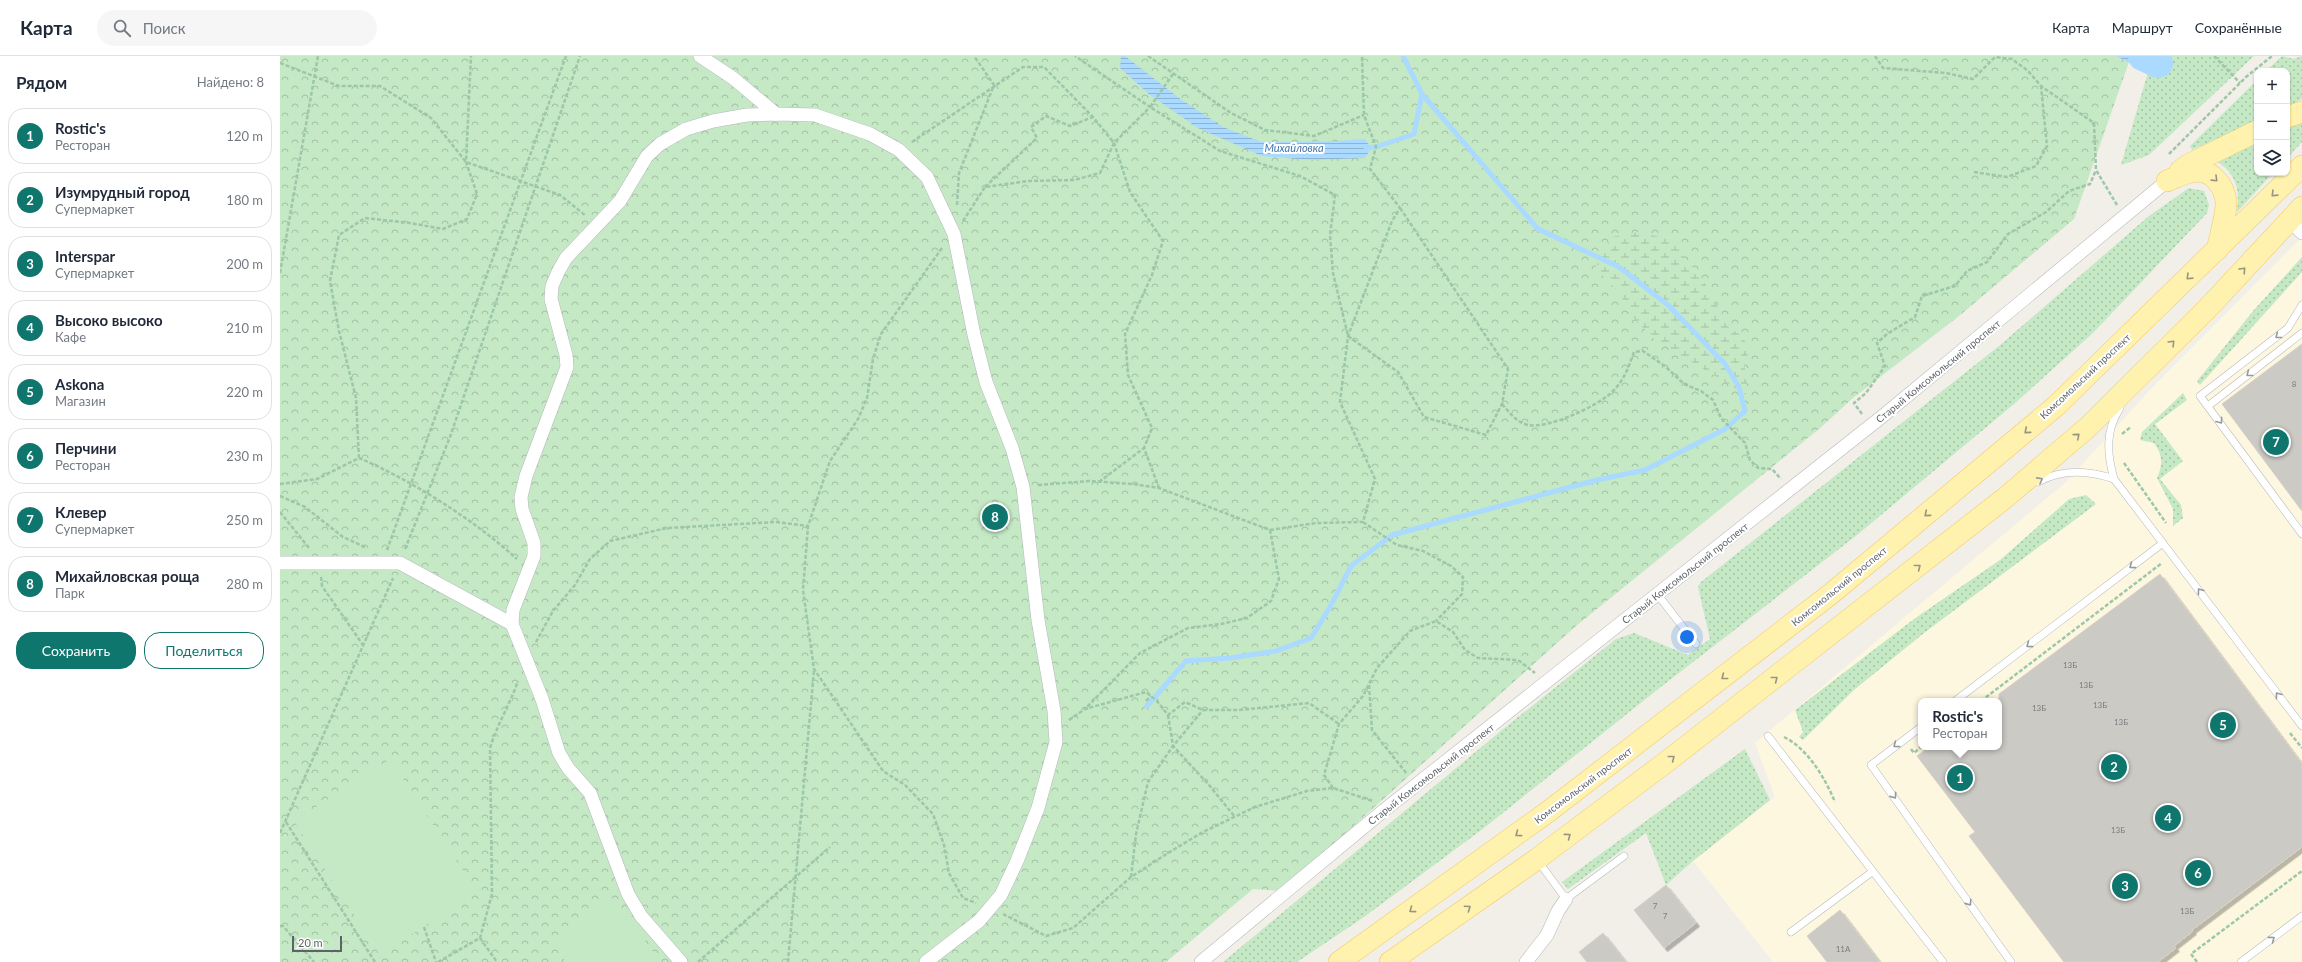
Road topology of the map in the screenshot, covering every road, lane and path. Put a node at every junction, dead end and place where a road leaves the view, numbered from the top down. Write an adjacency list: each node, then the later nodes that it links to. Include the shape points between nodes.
1 (318, 56): 15 (path)
2 (471, 56): 29 (path)
3 (566, 56): 33 (path)
4 (580, 56): 36 (path)
5 (700, 56): 21 (street, via 733,78)
6 (974, 56): 17 (path)
7 (1076, 56): 19 (path)
8 (1148, 56): 14 (path)
9 (1362, 56): 22 (path)
10 (1875, 56): 18 (path, via 1883,68 1946,73 1973,79 1995,57 2012,59 2028,71)
11 (2214, 56): 16 (path)
12 (2272, 56): 16 (path)
13 (280, 63): 15 (path)
14 (1174, 74): 19 (path); 22 (path, via 1231,113 1265,130 1314,136)
15 (315, 76): 29 (path, via 339,86 380,86 431,118); 43 (path)
16 (2240, 84): 28 (path)
17 (994, 85): 24 (path, via 1023,67 1044,67); 27 (path); 41 (path, via 959,173)
18 (2041, 86): 31 (path, via 2094,123); 32 (path, via 2047,146 2036,166 2007,177)
19 (1150, 107): 26 (path); 46 (path, via 1220,151 1300,176 1335,195 1330,235 1332,273)
20 (2302, 112): 23 (main road)
21 (776, 114): 27 (street, via 815,116 870,134); 40 (street, via 747,115 713,121 686,129 660,144 647,156 620,201)
22 (1364, 115): 38 (path, via 1376,147 1370,169)
23 (2290, 116)
24 (1093, 117): 26 (path); 35 (path, via 1070,126 1046,116 1031,127 1037,138)
25 (2254, 132): 34 (main road, via 2188,165)
26 (1114, 143): 35 (path, via 1100,174 1074,180 1028,181); 53 (path, via 1130,192 1163,241 1152,275 1125,334 1128,375 1152,428)
27 (899, 150): 41 (street, via 927,177)
28 (2168, 155)
29 (466, 162): 33 (path); 54 (path, via 477,194 467,219 443,229 365,218 339,235 330,281 356,398)
30 (2302, 166): 42 (main road, Комсомольский проспект, one-way to 42)
31 (2096, 170): 37 (path); 50 (path, via 2090,184 2069,191 2046,212 2008,234 1987,262 1967,271 1955,286 1922,296 1915,317 1877,343 1885,366 1866,393 1854,402)
32 (1974, 172)
33 (520, 181): 36 (path); 60 (path)
34 (2167, 181): 42 (main road, one-way to 42, via 2196,171 2214,177 2222,186 2226,201); 77 (street, Старый Комсомольский проспект, via 1890,410)
35 (985, 187): 41 (path)
36 (536, 188): 40 (path, via 560,195); 63 (path, via 450,437)
37 (2118, 206)
38 (1400, 208): 46 (path, via 1392,221); 48 (path, via 1508,370)
39 (2298, 220): 47 (main road, one-way to 39)
40 (598, 224): 76 (street, via 566,258 552,286 551,299 567,367 526,476 521,496 522,508 534,542)
41 (954, 234): 61 (street, via 984,375 1012,448); 68 (path, via 919,277 881,334 874,353 867,398 858,420 830,461)
42 (2217, 250): 127 (main road, Комсомольский проспект, one-way to 127, via 2056,406 1832,593 1549,811)
43 (280, 273)
44 (2302, 306): 49 (lane, one-way to 49, via 2288,328 2200,396)
45 (2302, 333): 49 (lane, one-way to 49)
46 (1348, 336): 48 (path, via 1398,372 1424,417 1486,435); 66 (path, via 1340,402 1375,479)
47 (2145, 371): 56 (lane, via 2114,416 2109,433 2107,448); 65 (main road, one-way to 47, via 2088,427)
48 (1502, 404): 57 (path, via 1514,419 1528,425 1552,423 1596,404 1613,391 1626,375 1634,352 1643,351 1684,384 1701,391 1713,400 1722,418 1746,442 1750,460 1758,468 1772,469)
49 (2208, 406): 70 (lane, one-way to 70)
50 (1864, 416)
51 (2131, 427): 52 (path, via 2123,433)
52 (2121, 439)
53 (1144, 448): 58 (path); 62 (path)
54 (359, 458): 59 (path, via 317,479); 60 (path)
55 (2121, 459): 67 (path)
56 (2114, 480): 65 (lane, one-way to 56, via 2052,474 2083,472); 71 (lane)
57 (1783, 481)
58 (1099, 482): 61 (path); 62 (path)
59 (280, 484)
60 (411, 484): 63 (path); 74 (path, via 384,556)
61 (1023, 487): 95 (street, via 1038,620)
62 (1159, 488): 69 (path)
63 (427, 494): 74 (path); 76 (path, via 497,541)
64 (280, 496): 72 (path, via 305,507 343,537)
65 (2005, 498): 106 (main road, one-way to 65, via 1780,675)
66 (1363, 522): 69 (path, via 1316,523); 78 (path, via 1397,545 1423,551 1451,566 1462,577 1462,594)
67 (2166, 523)
68 (808, 526): 81 (path, via 776,522 667,528 610,541 590,559 575,586 553,611); 82 (path, via 803,590)
69 (1270, 530): 89 (path, via 1279,579 1271,601 1247,618 1188,628 1140,653)
70 (2302, 534)
71 (2163, 543): 86 (lane, one-way to 86); 93 (lane, one-way to 71)
72 (371, 550)
73 (280, 563): 74 (street)
74 (400, 563): 79 (street); 102 (path)
75 (2162, 563): 87 (path)
76 (530, 570): 79 (street, via 513,610)
77 (1658, 595): 80 (lane); 100 (street, Старый Комсомольский проспект)
78 (1436, 621): 83 (path, via 1453,632 1465,650 1478,658 1518,660); 84 (path, via 1410,631 1377,668)
79 (512, 624): 81 (street)
80 (1696, 644)
81 (526, 660): 117 (path, via 490,748 492,894); 122 (street, via 542,699 559,753 568,768 590,793 628,894 641,916)
82 (814, 670): 109 (path); 112 (path, via 883,771 906,785 933,814 944,845 949,873 963,898)
83 (1537, 675)
84 (1369, 684): 92 (path, via 1363,696); 98 (path, via 1372,730)
85 (1151, 696): 88 (path); 89 (path, via 1146,692); 91 (path)
86 (1959, 698)
87 (1985, 698)
88 (1146, 701)
89 (1085, 709): 95 (path)
90 (1203, 710): 91 (path, via 1186,702); 92 (path, via 1238,710 1309,703); 97 (path)
91 (1168, 715): 97 (path)
92 (1339, 724): 99 (path, via 1324,775)
93 (2302, 726)
94 (1918, 728): 131 (lane, one-way to 131, via 1871,765)
95 (1056, 732): 112 (street, via 1056,742 1035,815 1015,866 1001,895)
96 (1768, 736): 108 (lane)
97 (1173, 746): 101 (path); 110 (path, via 1148,782 1136,834)
98 (1408, 776)
99 (1333, 788): 100 (path, via 1376,802); 101 (path, via 1307,791 1255,807)
100 (1383, 811): 126 (street, Старый Комсомольский проспект)
101 (1235, 817): 110 (path, via 1203,832)
102 (286, 822): 103 (path); 119 (path)
103 (280, 833)
104 (830, 847): 109 (path)
105 (1624, 856): 111 (lane)
106 (1537, 860): 111 (lane); 128 (main road, one-way to 106)
107 (2302, 871): 132 (path, via 2191,954)
108 (1872, 872): 116 (lane); 130 (lane)
109 (796, 876): 123 (path); 124 (path)
110 (1131, 877): 112 (path, via 1073,928 1046,936)
111 (1566, 899): 129 (street, via 1558,910 1547,936)
112 (991, 908): 125 (street, via 979,921)
113 (2302, 916): 133 (lane, one-way to 113)
114 (280, 926): 118 (path, via 283,926)
115 (424, 926): 120 (path)
116 (1791, 932)
117 (480, 938): 120 (path); 121 (path)
118 (314, 962)
119 (375, 962)
120 (437, 962)
121 (497, 962)
122 (682, 962)
123 (698, 962)
124 (788, 962)
125 (926, 962)
126 (1201, 962)
127 (1339, 962)
128 (1390, 962)
129 (1526, 962)
130 (1943, 962)
131 (2011, 962)
132 (2197, 962)
133 (2241, 962)

